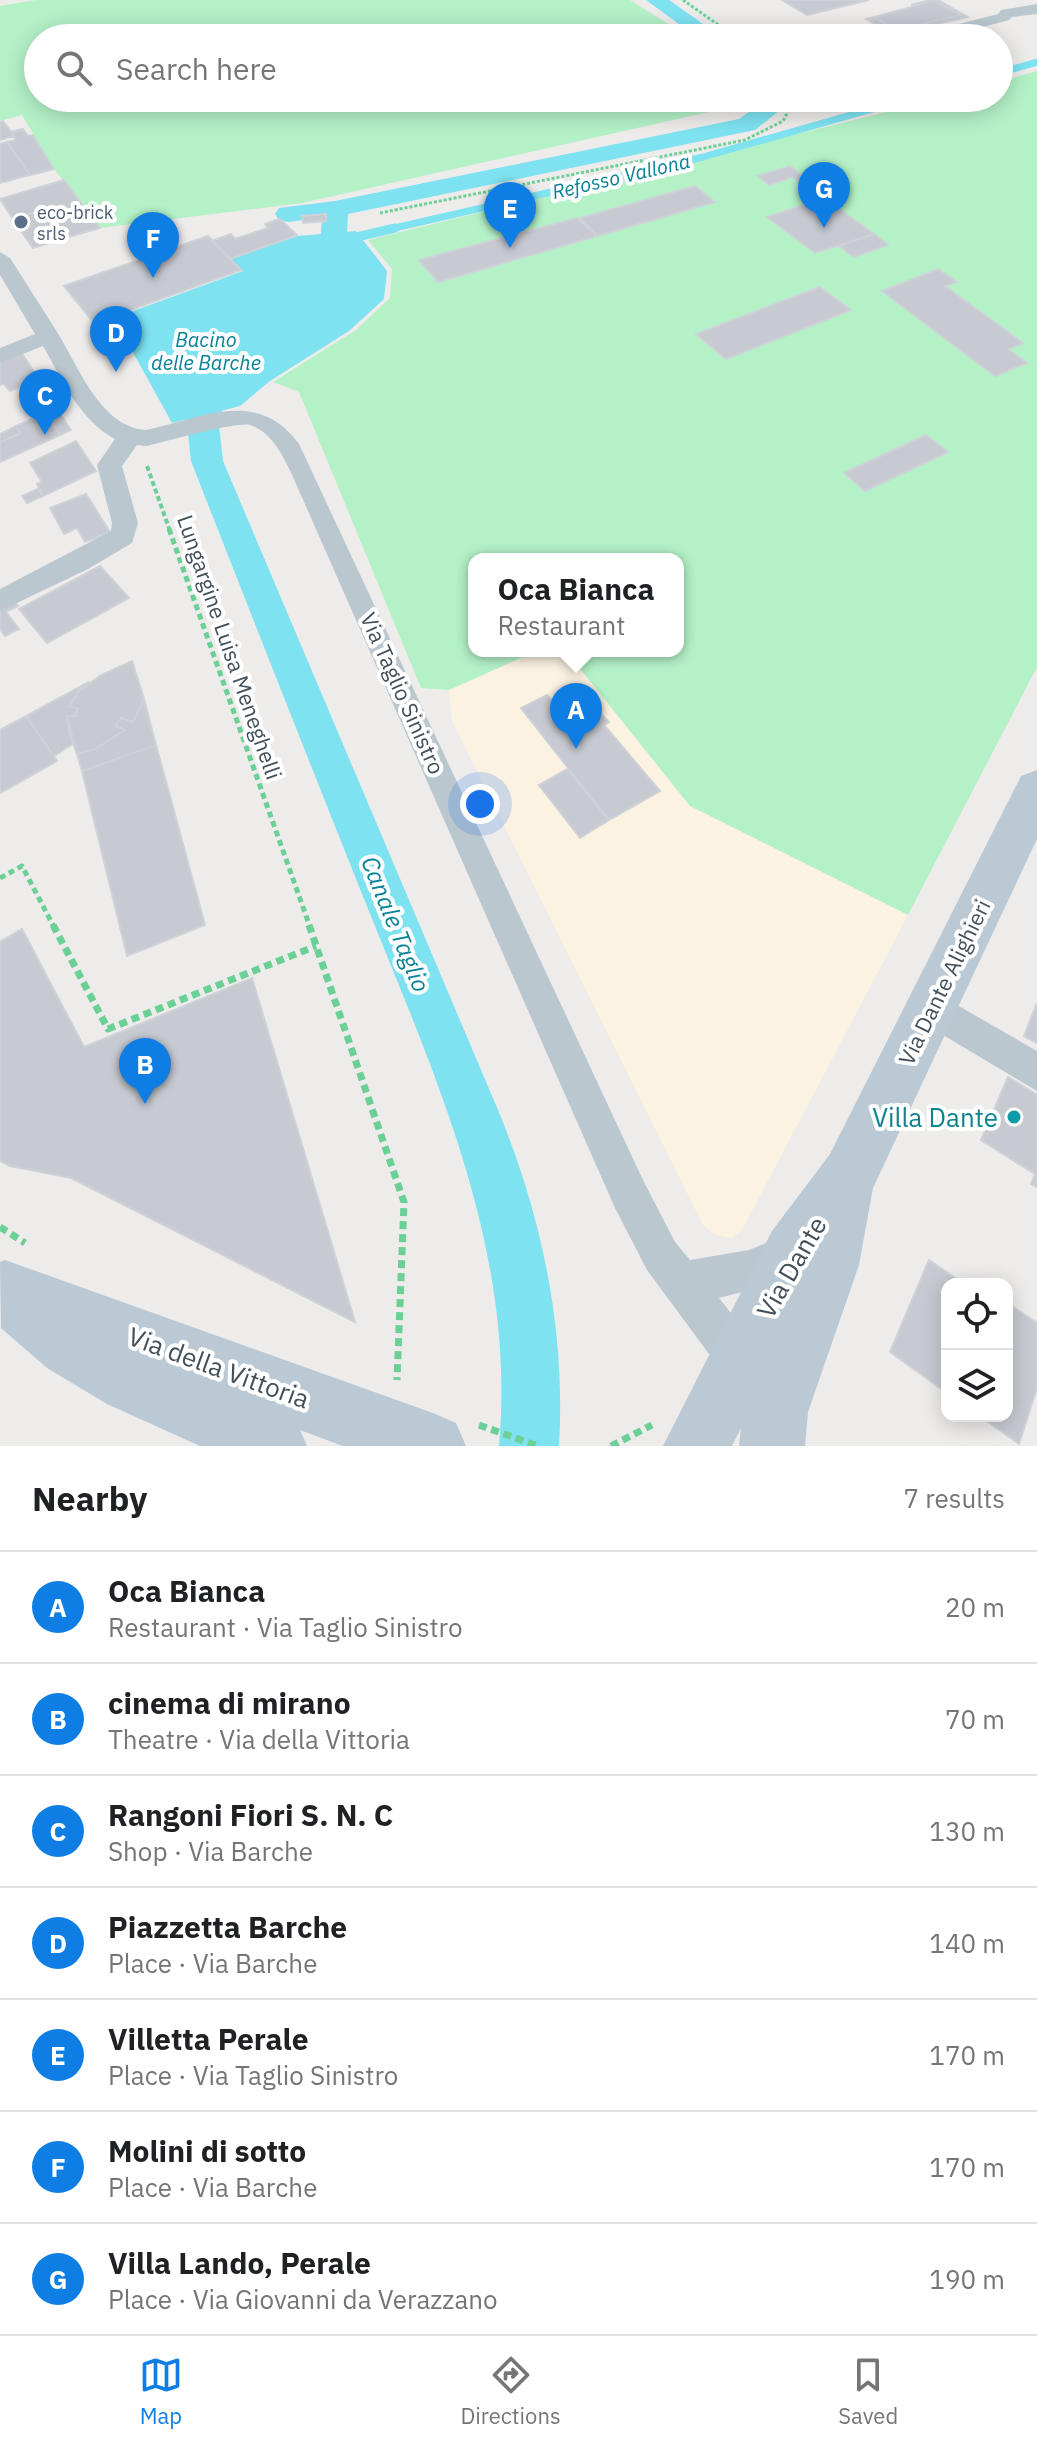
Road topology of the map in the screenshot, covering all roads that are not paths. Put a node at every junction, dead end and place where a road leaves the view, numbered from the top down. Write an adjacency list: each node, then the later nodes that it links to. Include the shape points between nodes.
1 (984, 4): 3 (street)
2 (1037, 9): 3 (street)
3 (1006, 13): 4 (street)
4 (977, 24)
5 (0, 258): 6 (street)
6 (49, 336): 7 (street); 8 (street, via 90,406)
7 (0, 356)
8 (136, 446): 9 (street, via 109,465 125,523 123,536); 15 (street, Via Taglio Sinistro, via 245,416 262,417 279,430 318,505 629,1194 661,1256)
9 (0, 601)
10 (1037, 790): 11 (main road, Via Dante Alighieri)
11 (931, 1008): 12 (street); 13 (main road, Via Dante Alighieri)
12 (1037, 1072)
13 (850, 1174): 14 (main road, Via Dante); 21 (main road, Via Dante, via 829,1265 776,1412)
14 (793, 1252): 15 (street, via 765,1267); 17 (main road, Via Dante)
15 (681, 1281): 17 (street, Via Taglio Sinistro, via 726,1341)
16 (2, 1289): 18 (main road, Via della Vittoria); 19 (main road, Via della Vittoria, via 69,1346 130,1381)
17 (736, 1368): 20 (main road, Via Dante)
18 (414, 1427)
19 (274, 1446)
20 (696, 1446)
21 (772, 1446)

